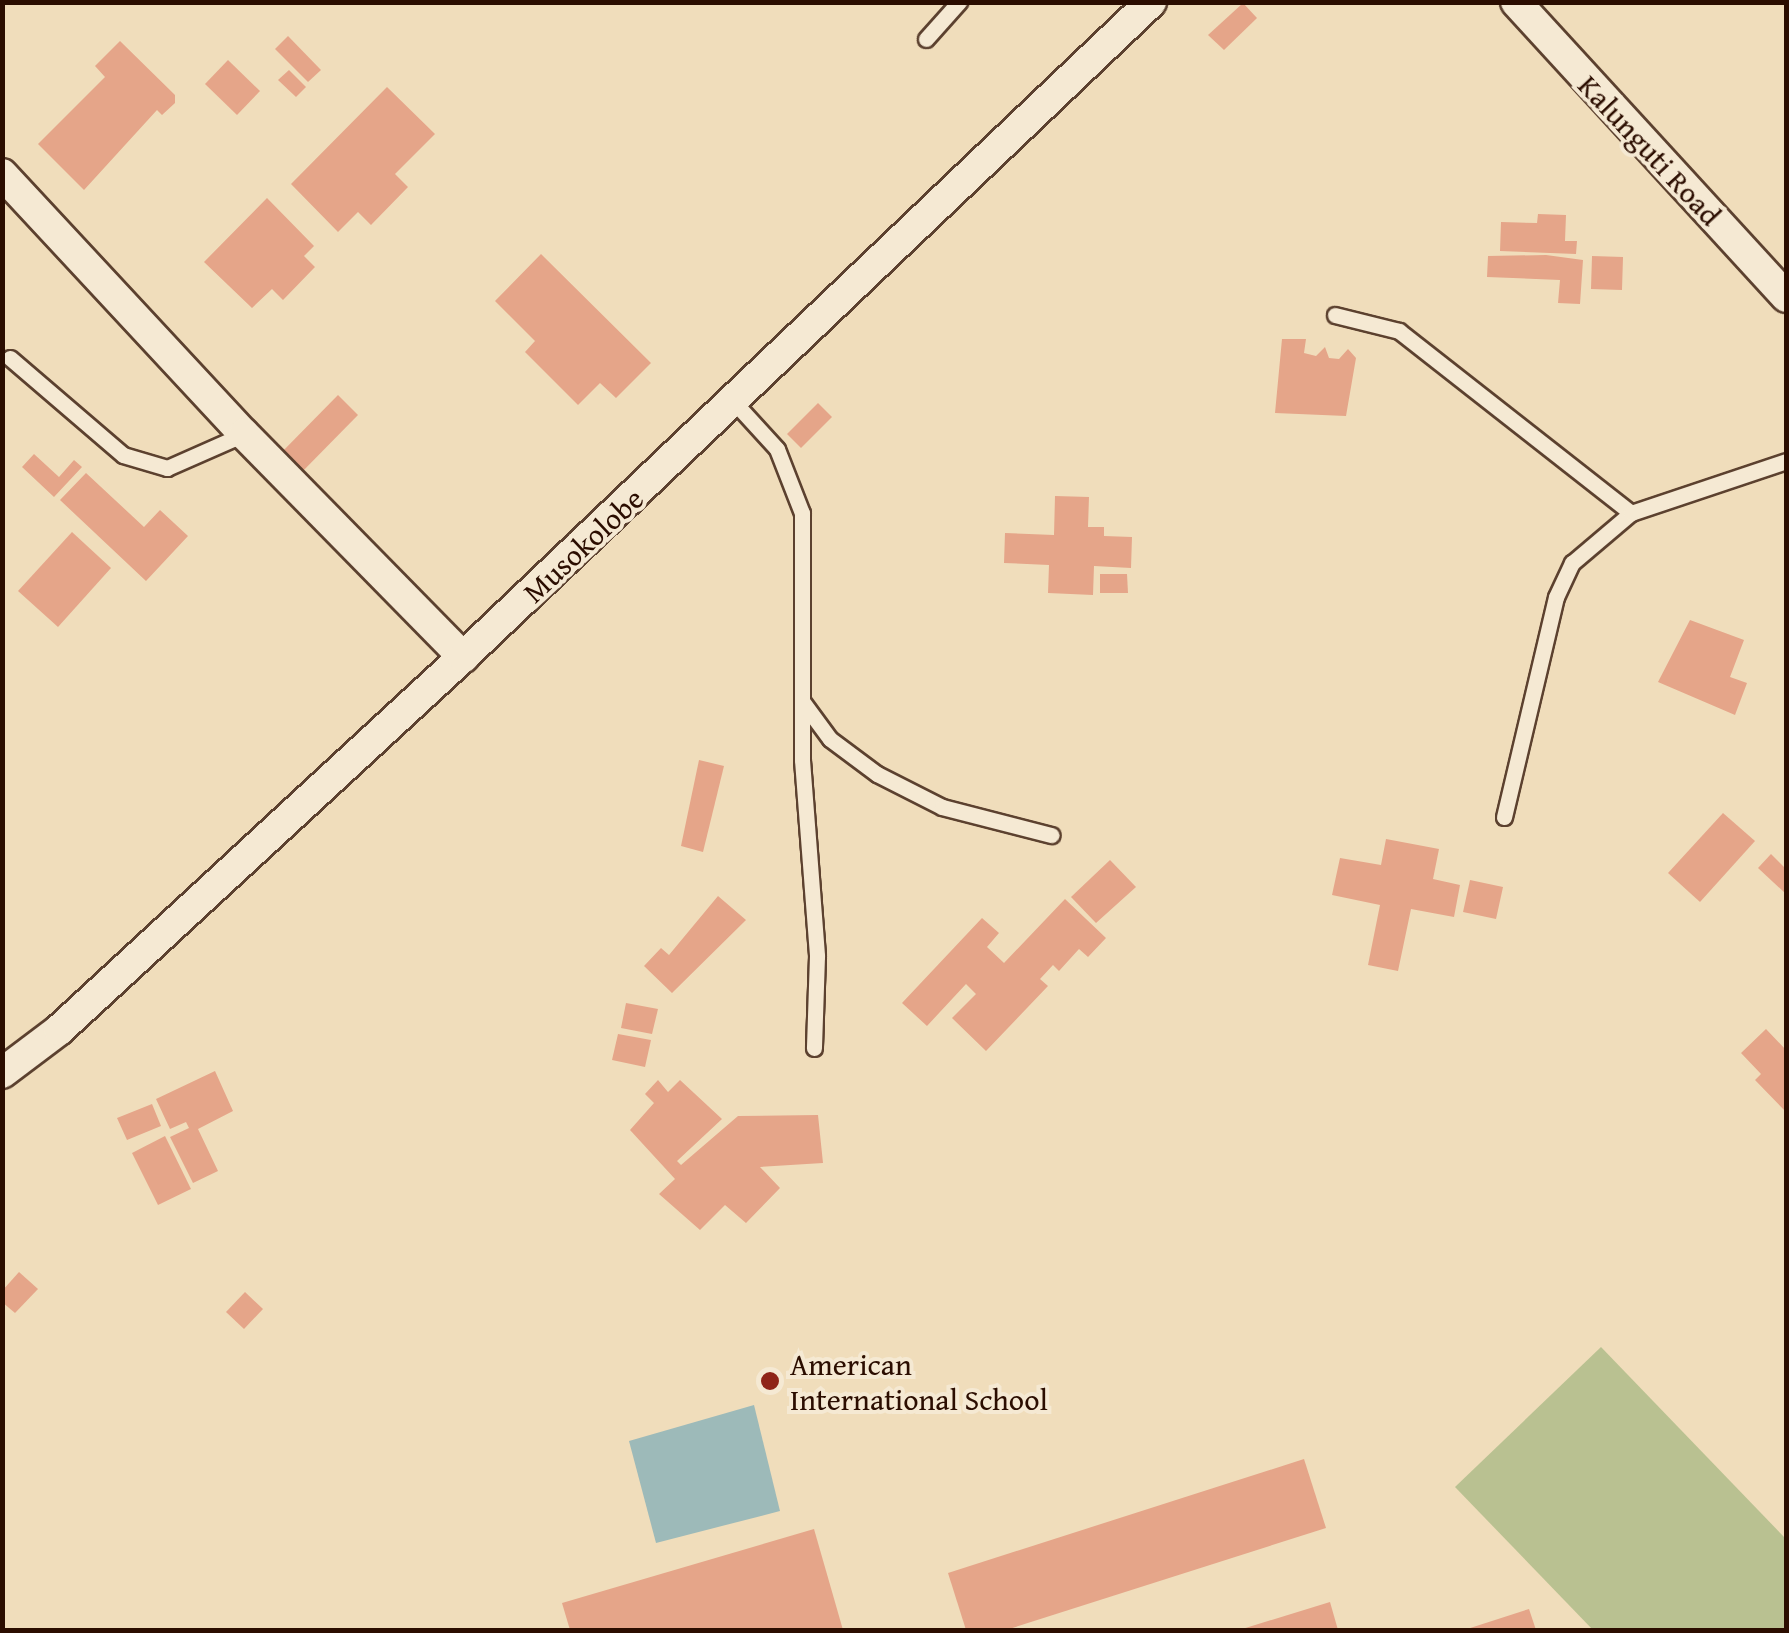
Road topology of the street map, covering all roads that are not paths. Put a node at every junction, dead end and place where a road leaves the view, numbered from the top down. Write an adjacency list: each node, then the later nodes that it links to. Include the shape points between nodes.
1 (959, 2): 4 (lane)
2 (1151, 2): 9 (street, Musokolobe)
3 (1516, 2): 6 (street, Kalunguti Road)
4 (926, 38)
5 (2, 174): 10 (street)
6 (1786, 297)
7 (1335, 315): 12 (lane, via 1399,331)
8 (10, 358): 10 (lane, via 123,455 167,468)
9 (735, 403): 13 (street, Musokolobe); 14 (lane, via 777,449 802,513)
10 (244, 434): 13 (street)
11 (1786, 461): 12 (lane)
12 (1630, 513): 15 (lane, via 1572,562 1556,597)
13 (463, 657): 18 (street, Musokolobe, via 59,1030)
14 (802, 701): 16 (lane, via 830,739 876,774 942,807); 17 (lane, via 808,891 817,956)
15 (1504, 818)
16 (1051, 835)
17 (814, 1048)
18 (2, 1073)

